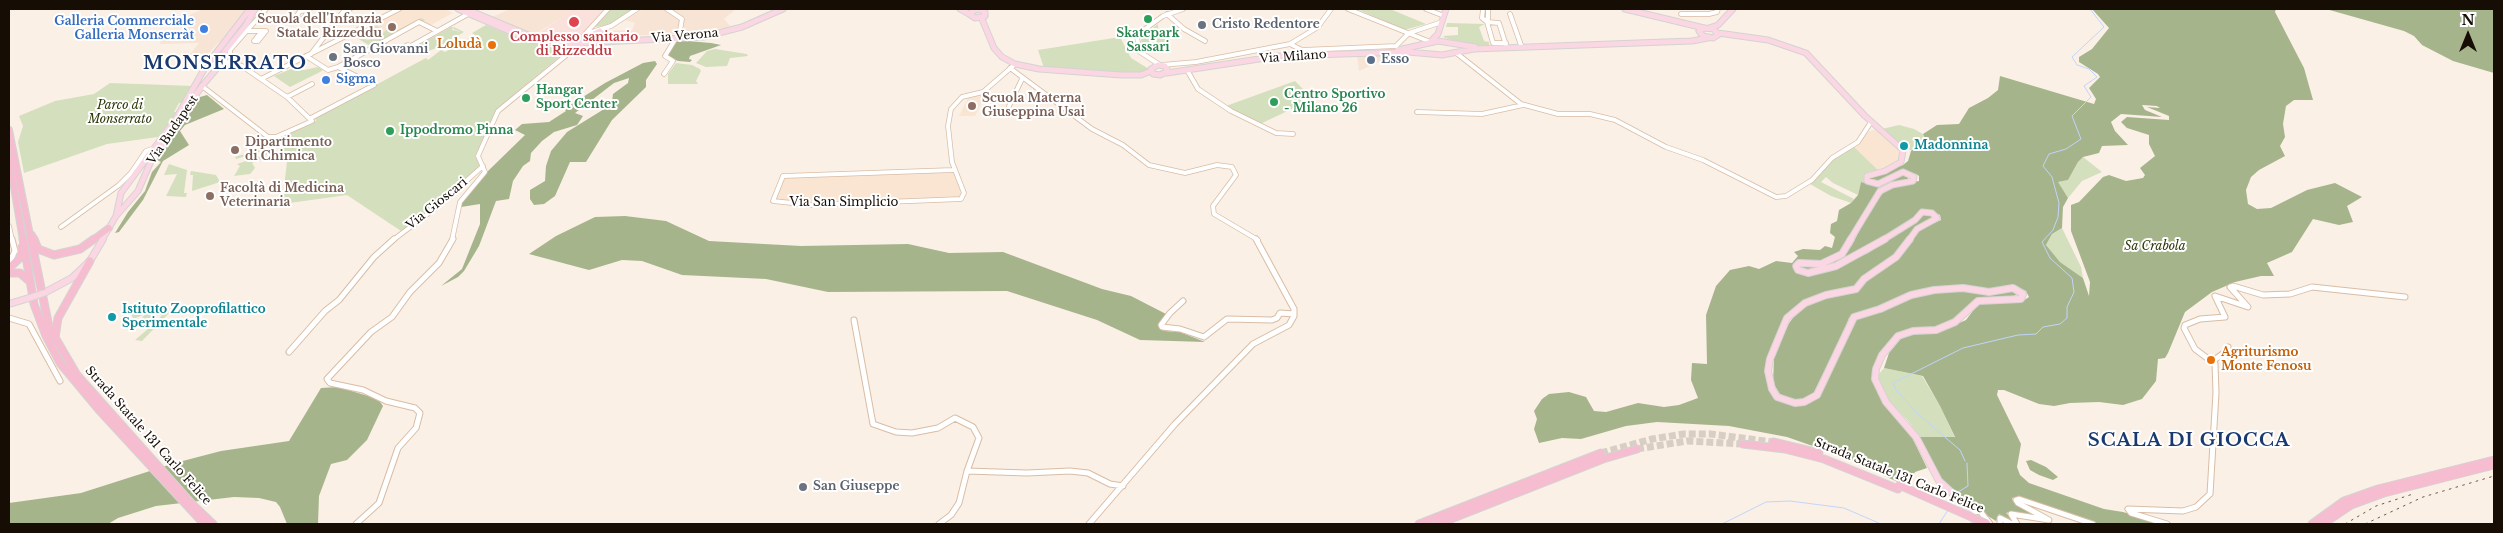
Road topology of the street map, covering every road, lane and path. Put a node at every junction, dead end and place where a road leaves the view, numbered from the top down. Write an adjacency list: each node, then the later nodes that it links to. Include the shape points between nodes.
1 (250, 9): 72 (main road, Via Budapest)
2 (255, 9): 70 (main road, Via Budapest)
3 (266, 9): 40 (street)
4 (350, 9): 25 (street)
5 (395, 9): 58 (street)
6 (458, 9): 26 (main road)
7 (608, 9): 38 (street)
8 (636, 9): 43 (street)
9 (667, 9): 49 (street, via 682,19)
10 (779, 9): 49 (main road, Via Verona, via 729,30)
11 (784, 9): 49 (main road, Via Verona, via 730,31 703,37)
12 (960, 9): 27 (main road)
13 (966, 9): 27 (main road)
14 (1180, 9): 29 (street)
15 (1331, 9): 62 (street, via 1318,27)
16 (1348, 9): 45 (street)
17 (1426, 9): 32 (street)
18 (1446, 9): 32 (main road)
19 (1483, 9): 34 (street, via 1482,18)
20 (1488, 9): 34 (street)
21 (1625, 9): 36 (main road)
22 (1680, 9): 31 (street)
23 (1718, 9): 31 (street, via 1709,14)
24 (1733, 9): 37 (main road)
25 (342, 10): 52 (street)
26 (467, 11): 42 (street); 59 (main road, via 533,38); 59 (main road, via 519,37 541,42)
27 (974, 11): 28 (main road); 33 (main road)
28 (984, 12): 33 (main road); 80 (main road, via 983,22 994,48 1015,64 1121,76)
29 (1167, 14): 55 (street); 71 (street, via 1137,38 1140,52)
30 (1510, 14): 65 (street)
31 (1681, 14): 36 (street)
32 (1444, 16): 35 (main road)
33 (975, 18): 75 (main road, via 994,54)
34 (1486, 21): 64 (street, via 1499,23); 64 (street, via 1493,43)
35 (1442, 22): 45 (street); 46 (main road)
36 (1687, 25): 39 (main road); 44 (main road)
37 (1718, 25): 39 (main road); 47 (main road)
38 (591, 28): 43 (street); 48 (street)
39 (1706, 28): 44 (main road); 47 (main road)
40 (246, 31): 41 (street); 73 (street, via 229,52)
41 (262, 31)
42 (437, 31): 61 (street, via 397,51); 61 (street, via 419,22)
43 (600, 31): 53 (main road, via 589,37); 54 (street, via 589,33)
44 (1700, 33): 51 (main road); 65 (main road, via 1690,38)
45 (1407, 34): 50 (street); 62 (street, via 1392,47 1302,50)
46 (1438, 34): 56 (main road); 57 (main road)
47 (1718, 34): 51 (main road); 91 (main road, via 1768,40 1802,50)
48 (579, 37): 54 (main road); 59 (main road)
49 (677, 37): 53 (main road, Via Verona); 54 (main road, Via Verona); 81 (street, via 665,54 674,61)
50 (1414, 37): 56 (street); 63 (street)
51 (1708, 38): 67 (main road)
52 (322, 39): 58 (street); 69 (street)
53 (599, 40): 54 (main road, Via Verona)
54 (583, 41): 59 (main road); 66 (street)
55 (1205, 41)
56 (1430, 41): 57 (main road); 63 (main road, Via Milano)
57 (1446, 41): 60 (main road)
58 (334, 42): 69 (street)
59 (567, 42): 66 (street)
60 (1456, 43): 64 (main road, via 1478,47); 67 (main road)
61 (381, 44): 74 (street)
62 (1290, 44): 76 (street)
63 (1417, 44): 68 (main road, via 1415,49); 76 (main road, Via Milano, via 1397,50 1266,55 1175,70)
64 (1506, 44): 65 (main road)
65 (1521, 45)
66 (567, 52): 96 (street, via 498,111 478,156)
67 (1457, 52): 68 (main road, Via Milano); 87 (street)
68 (1420, 54): 79 (main road, Via Milano, via 1279,56)
69 (308, 56): 74 (street, via 328,70); 82 (street)
70 (221, 60): 72 (main road); 73 (street); 78 (main road, Via Budapest)
71 (1154, 61): 76 (street); 76 (street); 80 (street)
72 (209, 62): 77 (main road, Via Budapest)
73 (235, 63): 78 (street); 82 (street)
74 (338, 67): 90 (street, via 374,85)
75 (1012, 67): 80 (main road, via 1120,78); 83 (street); 97 (street, Via San Simplicio, via 983,92 962,97 952,108 948,126)
76 (1167, 67): 79 (main road, Via Milano); 80 (main road); 80 (main road)
77 (205, 69): 78 (main road); 94 (main road, Via Budapest)
78 (215, 69): 85 (main road, Via Budapest)
79 (1187, 70): 93 (street, via 1198,89 1231,111 1276,133)
80 (1153, 71)
81 (664, 74)
82 (259, 78): 86 (street)
83 (1022, 79): 88 (street); 116 (street, via 1149,165 1185,173 1217,164 1232,167 1236,175 1213,206 1214,214 1263,246 1292,303)
84 (312, 84): 86 (street)
85 (202, 86): 90 (street, via 268,137 276,137); 98 (main road, Via Budapest, via 151,161)
86 (287, 97): 90 (street)
87 (1523, 105): 89 (street, via 1482,114); 91 (street, via 1558,114 1590,114 1615,120 1666,148 1700,158 1767,194 1780,197 1812,180 1832,158 1858,142)
88 (1009, 106)
89 (1417, 112)
90 (312, 120)
91 (1870, 125): 135 (main road, via 1903,150 1903,158 1885,171 1867,176 1867,181 1878,184 1903,172 1911,174 1914,180 1880,191 1842,254 1821,264 1799,263 1796,268 1807,273 1836,266 1915,220 1922,212 1932,213 1936,220 1917,229 1896,257 1864,279 1856,290 1826,295 1793,311 1783,325 1770,359 1770,381 1777,396 1786,401 1811,400 1817,395 1834,362 1851,320 1900,298 1950,288 1989,292 2010,288 2019,290 2024,295 2021,298 1978,302 1955,322 1936,330 1913,331 1898,336 1882,355 1876,370 1876,384 1886,402 1916,437 1939,481)
92 (9, 130): 103 (highway, Strada Statale 131 Carlo Felice)
93 (1292, 134)
94 (155, 148): 99 (main road, Via Budapest); 105 (street, via 146,150 119,185)
95 (9, 158): 106 (highway, Strada Statale 131 Carlo Felice)
96 (483, 166): 121 (street, Via Gioscari, via 374,257 339,300); 138 (street, via 485,172 460,202 453,239 440,263 410,292 392,317 372,332 327,379 330,383 363,390 386,402 415,408 420,413 416,428 398,448 379,503)
97 (953, 170): 97 (street, Via San Simplicio, via 783,176 773,201 811,205 957,201 964,193)
98 (139, 186): 99 (main road); 101 (main road, Via Budapest)
99 (125, 189): 100 (main road, Via Budapest)
100 (120, 196): 101 (main road, via 125,199); 102 (main road, Via Budapest)
101 (133, 196): 102 (main road, Via Budapest)
102 (116, 216): 107 (main road, Via Budapest)
103 (27, 221): 107 (highway, via 38,249 54,255 80,249); 119 (highway, Strada Statale 131 Carlo Felice, via 42,303 48,327)
104 (9, 226): 109 (street, via 15,251)
105 (62, 227)
106 (22, 228): 110 (highway, via 21,257); 112 (highway, Strada Statale 131 Carlo Felice)
107 (109, 228): 108 (main road, Via Budapest)
108 (90, 261): 115 (main road, Via Budapest, bridge, via 66,282); 119 (highway, via 58,318)
109 (9, 263)
110 (9, 268)
111 (9, 273): 112 (highway, via 26,276)
112 (31, 285): 124 (highway, Strada Statale 131 Carlo Felice, via 34,304 60,363)
113 (2405, 296): 122 (street, via 2312,287 2290,294 2263,294 2230,287 2248,307 2215,296 2225,317 2200,319 2184,328 2195,349)
114 (1183, 301): 116 (street, via 1170,313 1162,327 1204,337 1224,320 1272,320 1280,313)
115 (9, 304)
116 (1294, 314): 132 (street, via 1289,325 1253,344 1176,424)
117 (9, 318): 123 (street, via 29,324)
118 (854, 320): 131 (street, via 873,424 896,432 912,433 938,428 955,418 962,420 973,427 978,438)
119 (55, 339): 124 (highway, Strada Statale 131 Carlo Felice)
120 (2228, 347): 122 (street, via 2214,360)
121 (289, 352)
122 (2215, 364): 149 (street, via 2210,494 2196,507 2183,511 2128,510)
123 (60, 381)
124 (102, 409): 134 (highway, Strada Statale 131 Carlo Felice)
125 (1773, 442): 133 (highway, Strada Statale 131 Carlo Felice, via 1825,455)
126 (1742, 444): 133 (highway, Strada Statale 131 Carlo Felice, via 1785,449 1824,459)
127 (1637, 449): 142 (highway, via 1603,459)
128 (1601, 453): 141 (highway)
129 (2494, 460): 150 (highway, via 2344,501)
130 (2494, 465): 151 (highway, via 2384,493 2351,505)
131 (967, 471): 132 (street, via 1070,471 1088,473 1110,484); 139 (street, via 955,510)
132 (1123, 486): 140 (street)
133 (1899, 487): 143 (highway, Strada Statale 131 Carlo Felice, bridge); 144 (highway, Strada Statale 131 Carlo Felice, bridge)
134 (189, 506): 136 (highway, Strada Statale 131 Carlo Felice); 137 (highway, Strada Statale 131 Carlo Felice)
135 (1970, 513): 143 (main road); 144 (street, via 1980,511)
136 (204, 524)
137 (213, 524)
138 (356, 524)
139 (939, 524)
140 (1088, 524)
141 (1419, 524)
142 (1438, 524)
143 (1978, 524)
144 (1989, 524)
145 (2000, 524): 146 (street, via 2000,518)
146 (2012, 524)
147 (2017, 524): 148 (street, via 2011,514 2049,520 2018,503 2016,500 2019,499)
148 (2093, 524)
149 (2167, 524)
150 (2312, 524)
151 (2323, 524)

